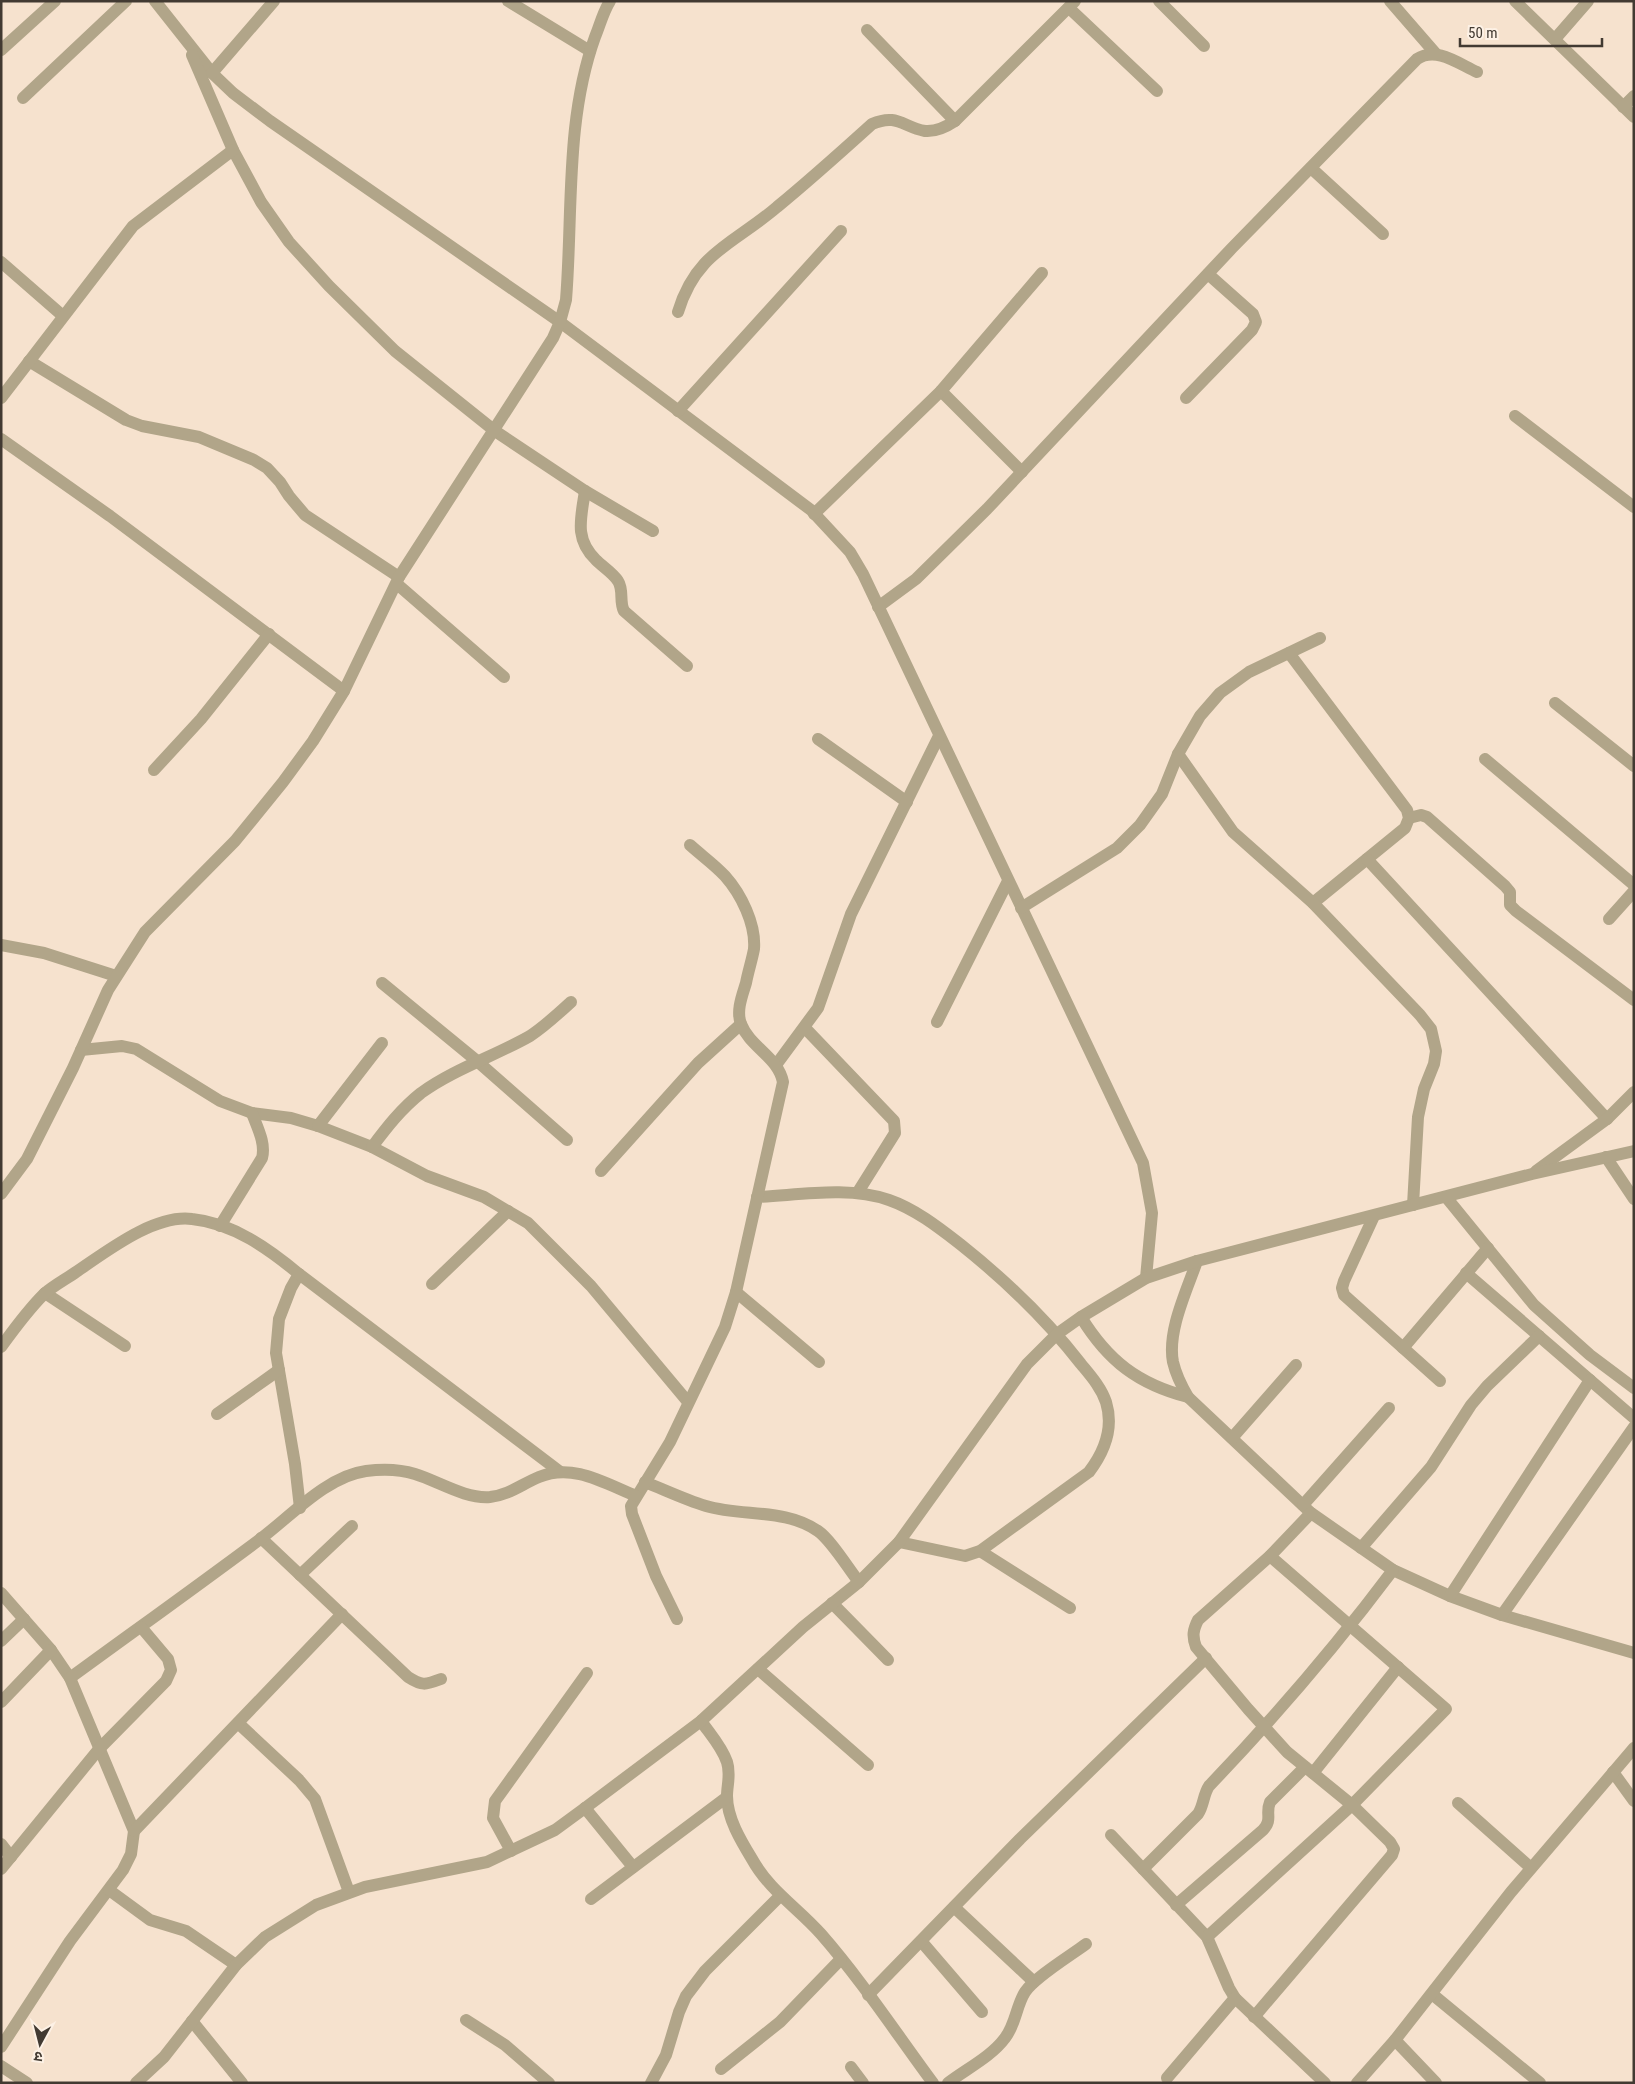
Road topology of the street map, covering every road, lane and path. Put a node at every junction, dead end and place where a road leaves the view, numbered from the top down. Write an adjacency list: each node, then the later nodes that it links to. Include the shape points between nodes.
1 (55, 1): 16 (street)
2 (126, 1): 23 (street)
3 (155, 1): 14 (street)
4 (274, 1): 20 (street)
5 (508, 1): 17 (street)
6 (610, 1): 17 (street)
7 (1159, 1): 15 (street)
8 (1390, 1): 18 (street)
9 (1515, 1): 13 (street)
10 (1588, 1): 13 (street)
11 (1072, 5): 21 (street); 26 (street)
12 (867, 30): 26 (street)
13 (1555, 39): 24 (street)
14 (187, 44): 20 (street); 27 (street)
15 (1204, 46)
16 (1, 50)
17 (590, 52): 36 (street, via 577,114 566,300)
18 (1436, 54): 19 (street); 28 (street, via 1425,54 1417,59)
19 (1477, 72)
20 (212, 73): 36 (street, via 270,121)
21 (1157, 91)
22 (1634, 96): 24 (street)
23 (23, 98)
24 (1624, 107): 25 (street)
25 (1634, 117)
26 (955, 121): 34 (street, via 942,129 926,131 894,120 872,124 776,209 708,258 684,292)
27 (233, 150): 35 (street, via 133,226); 43 (street, via 261,202 289,242 329,286 395,351)
28 (1311, 168): 30 (street); 33 (street)
29 (841, 231): 41 (street)
30 (1383, 234)
31 (1, 262): 35 (street)
32 (1042, 273): 38 (street)
33 (1208, 274): 40 (street, via 1253,314 1256,322); 45 (street)
34 (678, 312)
35 (63, 316): 37 (street)
36 (560, 322): 41 (street); 43 (street)
37 (29, 361): 39 (street); 50 (street, via 126,420 200,437 254,460 280,482 305,515)
38 (941, 391): 45 (street); 48 (street)
39 (1, 398)
40 (1186, 398)
41 (678, 411): 48 (street)
42 (1516, 416): 47 (street)
43 (495, 431): 46 (street); 50 (street)
44 (1, 439): 52 (street)
45 (1022, 472): 51 (street, via 916,579)
46 (585, 491): 49 (street); 55 (street, via 580,524 587,552 619,582 624,611)
47 (1634, 507)
48 (814, 514): 51 (street, via 850,552)
49 (653, 531)
50 (398, 581): 56 (street); 57 (street)
51 (878, 608): 59 (street)
52 (269, 634): 57 (street); 64 (street, via 201,719)
53 (1320, 638): 54 (street)
54 (1289, 653): 61 (street, via 1249,672 1220,694 1200,716); 66 (street, via 1407,810)
55 (687, 666)
56 (504, 677)
57 (344, 690): 76 (street, via 283,782 235,841 145,932)
58 (1555, 703): 63 (street)
59 (939, 736): 65 (street); 69 (street)
60 (818, 739): 65 (street)
61 (1178, 754): 72 (street, via 1233,832); 73 (street, via 1162,794 1140,825 1117,848)
62 (1485, 759): 70 (street)
63 (1634, 766)
64 (154, 770)
65 (907, 802): 82 (street, via 851,914 818,1008)
66 (1409, 818): 68 (street, via 1405,828); 78 (street, via 1427,817 1505,886 1510,892 1510,905 1516,911)
67 (690, 846): 81 (street, via 725,876 744,906 753,929 754,949 738,1013)
68 (1367, 859): 72 (street); 89 (street)
69 (1008, 881): 73 (street); 80 (street)
70 (1634, 885)
71 (1634, 891): 74 (street)
72 (1313, 904): 102 (street, via 1431,1029 1436,1051 1418,1117)
73 (1021, 908): 110 (street, via 1143,1163 1152,1212)
74 (1609, 919)
75 (1, 945): 76 (street, via 44,954)
76 (116, 976): 84 (street)
77 (382, 983): 85 (street)
78 (1634, 1000)
79 (571, 1002): 85 (street, via 530,1036)
80 (937, 1022)
81 (741, 1024): 86 (street, via 747,1035); 95 (street, via 698,1063)
82 (804, 1028): 86 (street); 97 (street, via 894,1121 895,1132)
83 (382, 1043): 90 (street)
84 (81, 1050): 88 (street, via 122,1046 136,1049 220,1101); 98 (street, via 27,1159)
85 (477, 1060): 91 (street); 92 (street, via 423,1092 398,1113)
86 (776, 1065): 99 (street, via 783,1082)
87 (1634, 1092): 89 (street)
88 (252, 1113): 90 (street, via 291,1118); 105 (street, via 264,1151)
89 (1607, 1119): 96 (street)
90 (318, 1126): 92 (street)
91 (567, 1140)
92 (372, 1147): 103 (street, via 427,1176 484,1196)
93 (1634, 1151): 94 (street)
94 (1606, 1157): 96 (street); 101 (street)
95 (601, 1171)
96 (1532, 1174): 100 (street)
97 (858, 1192): 99 (street); 115 (street, via 890,1200 932,1222 988,1266)
98 (1, 1194)
99 (757, 1197): 112 (street)
100 (1446, 1197): 102 (street); 106 (street)
101 (1634, 1199)
102 (1414, 1205): 104 (street)
103 (508, 1211): 111 (street); 127 (street, via 528,1223 591,1286)
104 (1374, 1216): 107 (street); 119 (street, via 1342,1288 1344,1295)
105 (220, 1226): 108 (street, via 273,1252); 113 (street, via 191,1218 166,1222 128,1237)
106 (1488, 1248): 109 (street); 125 (street, via 1534,1305 1590,1355)
107 (1197, 1262): 110 (street); 126 (street, via 1172,1334 1172,1360 1177,1378)
108 (299, 1274): 122 (street, via 279,1319 276,1353); 133 (street)
109 (1466, 1274): 116 (street); 119 (street)
110 (1146, 1278): 114 (street)
111 (432, 1284)
112 (736, 1292): 120 (street); 127 (street, via 725,1327)
113 (45, 1293): 117 (street); 118 (street)
114 (1081, 1317): 115 (street); 126 (street, via 1098,1342 1125,1369 1158,1388)
115 (1057, 1334): 140 (street, via 1005,1394); 142 (street, via 1097,1384 1106,1401 1108,1438 1089,1472)
116 (1539, 1336): 123 (street); 141 (street, via 1471,1405 1431,1467)
117 (125, 1346)
118 (1, 1348)
119 (1403, 1348): 124 (street)
120 (819, 1362)
121 (1296, 1365): 132 (street)
122 (279, 1370): 129 (street); 136 (street)
123 (1590, 1380): 130 (street); 148 (street)
124 (1440, 1382)
125 (1634, 1388)
126 (1188, 1397): 132 (street)
127 (688, 1402): 134 (street, via 670,1442)
128 (1389, 1408): 137 (street)
129 (217, 1414)
130 (1634, 1418)
131 (1634, 1427): 152 (street)
132 (1232, 1438): 137 (street)
133 (559, 1472): 135 (street, via 577,1472); 136 (street, via 540,1476 508,1493 490,1497 472,1496 413,1473 364,1471 331,1483)
134 (646, 1482): 135 (street); 146 (street, via 706,1506 731,1512 780,1515 806,1523 820,1532)
135 (636, 1496): 154 (street, via 631,1506 632,1514)
136 (300, 1508): 139 (street)
137 (1307, 1509): 141 (street); 143 (street)
138 (352, 1526): 145 (street)
139 (261, 1538): 145 (street); 156 (street)
140 (899, 1542): 142 (street, via 965,1556); 146 (street)
141 (1361, 1548): 144 (street)
142 (980, 1551): 150 (street)
143 (1270, 1556): 155 (street); 160 (street, via 1198,1620 1193,1640)
144 (1393, 1570): 148 (street); 155 (street)
145 (300, 1575): 151 (street)
146 (859, 1582): 149 (street)
147 (1, 1593): 153 (street)
148 (1450, 1596): 152 (street)
149 (832, 1603): 161 (street); 163 (street)
150 (1070, 1608)
151 (342, 1614): 166 (street, via 408,1677 419,1684); 169 (street)
152 (1502, 1615): 159 (street)
153 (24, 1619): 157 (street); 158 (street)
154 (677, 1619)
155 (1351, 1626): 162 (street); 170 (street)
156 (141, 1627): 165 (street); 172 (street, via 168,1659 171,1670 166,1681)
157 (1, 1641)
158 (50, 1650): 165 (street); 167 (street)
159 (1634, 1653)
160 (1206, 1658): 170 (street); 195 (street)
161 (888, 1660)
162 (1398, 1667): 174 (street); 179 (street, via 1446,1708)
163 (758, 1669): 168 (street); 173 (street)
164 (587, 1672): 184 (street, via 495,1801 493,1818)
165 (70, 1678): 172 (street)
166 (441, 1679)
167 (1, 1702)
168 (701, 1721): 176 (street, via 728,1764); 180 (street)
169 (238, 1723): 181 (street); 191 (street, via 315,1799)
170 (1264, 1728): 174 (street, via 1286,1752); 189 (street, via 1209,1786 1198,1814)
171 (1634, 1748): 175 (street)
172 (100, 1749): 181 (street); 185 (street)
173 (868, 1765)
174 (1309, 1770): 179 (street); 194 (street, via 1270,1802 1268,1824 1263,1830)
175 (1613, 1772): 177 (street); 187 (street)
176 (727, 1797): 186 (street); 192 (street, via 730,1815 752,1860)
177 (1634, 1801)
178 (1458, 1803): 187 (street)
179 (1352, 1805): 198 (street); 206 (street, via 1390,1842 1394,1849 1392,1856)
180 (584, 1808): 184 (street, via 555,1830); 186 (street)
181 (134, 1831): 190 (street, via 131,1854)
182 (1111, 1835): 189 (street)
183 (1, 1844): 185 (street)
184 (511, 1850): 191 (street, via 487,1862)
185 (11, 1857): 188 (street)
186 (633, 1867): 193 (street)
187 (1531, 1868): 202 (street)
188 (1, 1869)
189 (1143, 1869): 194 (street)
190 (109, 1890): 200 (street, via 150,1920 186,1931); 210 (street, via 70,1941)
191 (349, 1892): 200 (street, via 316,1905 265,1937)
192 (780, 1896): 199 (street); 219 (street, via 704,1972 686,1996 666,2055)
193 (591, 1899)
194 (1176, 1905): 198 (street)
195 (954, 1906): 196 (street); 201 (street)
196 (921, 1941): 203 (street); 205 (street)
197 (1086, 1944): 201 (street)
198 (1210, 1944): 204 (street)
199 (841, 1959): 203 (street); 213 (street, via 780,2022)
200 (236, 1965): 208 (street)
201 (1034, 1982): 222 (street, via 1025,1992 1006,2038)
202 (1432, 1994): 209 (street); 226 (street)
203 (868, 1995): 221 (street)
204 (1235, 1998): 206 (street); 214 (street)
205 (982, 2012)
206 (1254, 2017): 223 (street)
207 (466, 2020): 218 (street, via 505,2046)
208 (192, 2021): 216 (street, via 164,2057); 217 (street)
209 (1395, 2040): 224 (street); 225 (street)
210 (1, 2047)
211 (1, 2066): 215 (street)
212 (851, 2067): 220 (street)
213 (721, 2069)
214 (1168, 2078)
215 (27, 2083)
216 (136, 2083)
217 (242, 2083)
218 (549, 2083)
219 (651, 2083)
220 (863, 2083)
221 (933, 2083)
222 (948, 2083)
223 (1325, 2083)
224 (1357, 2083)
225 (1436, 2083)
226 (1540, 2083)

